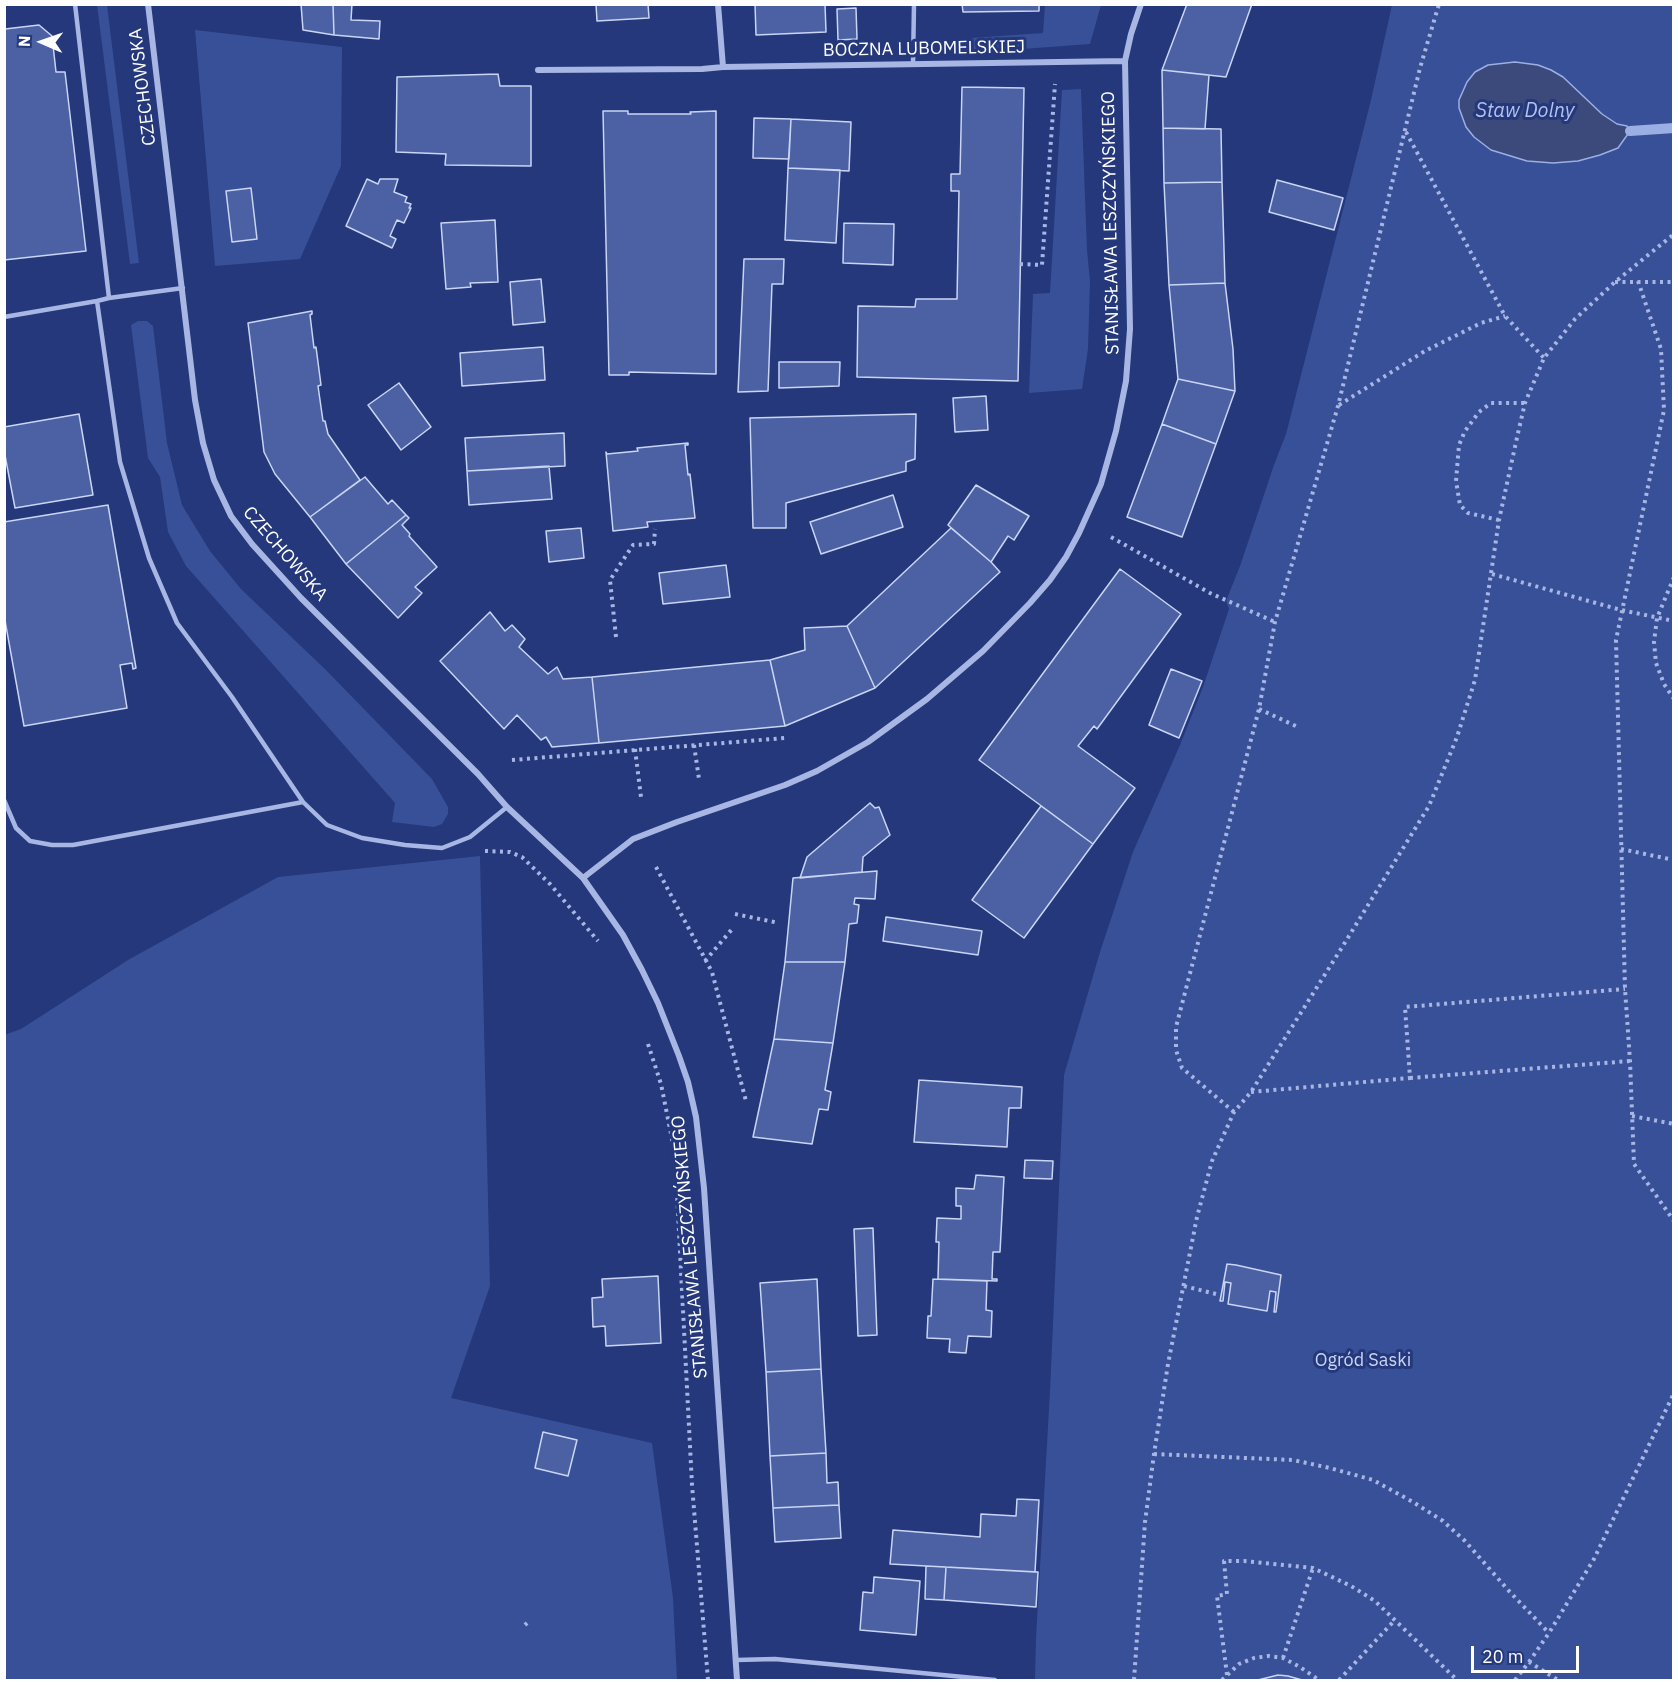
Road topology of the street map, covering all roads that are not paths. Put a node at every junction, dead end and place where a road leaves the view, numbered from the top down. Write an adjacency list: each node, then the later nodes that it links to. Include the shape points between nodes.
1 (75, 4): 11 (lane)
2 (148, 4): 10 (street, CZECHOWSKA)
3 (718, 4): 8 (street)
4 (914, 4): 7 (lane)
5 (1141, 4): 6 (street, STANISŁAWA LESZCZYŃSKIEGO)
6 (1125, 61): 7 (street, BOCZNA LUBOMELSKIEJ); 17 (street, STANISŁAWA LESZCZYŃSKIEGO, via 1128,362 1122,405 1101,484 1066,557 1030,603 983,651 868,742 817,771 633,839)
7 (913, 64): 8 (street, BOCZNA LUBOMELSKIEJ)
8 (723, 67): 9 (street, BOCZNA LUBOMELSKIEJ)
9 (538, 70)
10 (183, 288): 11 (lane); 16 (street, CZECHOWSKA, via 203,443 231,516 301,598)
11 (109, 298): 12 (lane)
12 (97, 301): 13 (lane); 15 (lane, via 120,462 149,558 177,623)
13 (4, 317)
14 (4, 801): 15 (lane, via 16,828 30,841 52,845 85,843)
15 (303, 802): 16 (lane, via 327,825 362,838 442,848 470,837)
16 (507, 807): 17 (street, CZECHOWSKA)
17 (583, 878): 18 (street, STANISŁAWA LESZCZYŃSKIEGO, via 623,935 658,1003 685,1073 696,1117)
18 (736, 1660): 19 (street, STANISŁAWA LESZCZYŃSKIEGO); 20 (lane, via 775,1659)
19 (737, 1680)
20 (995, 1680)

